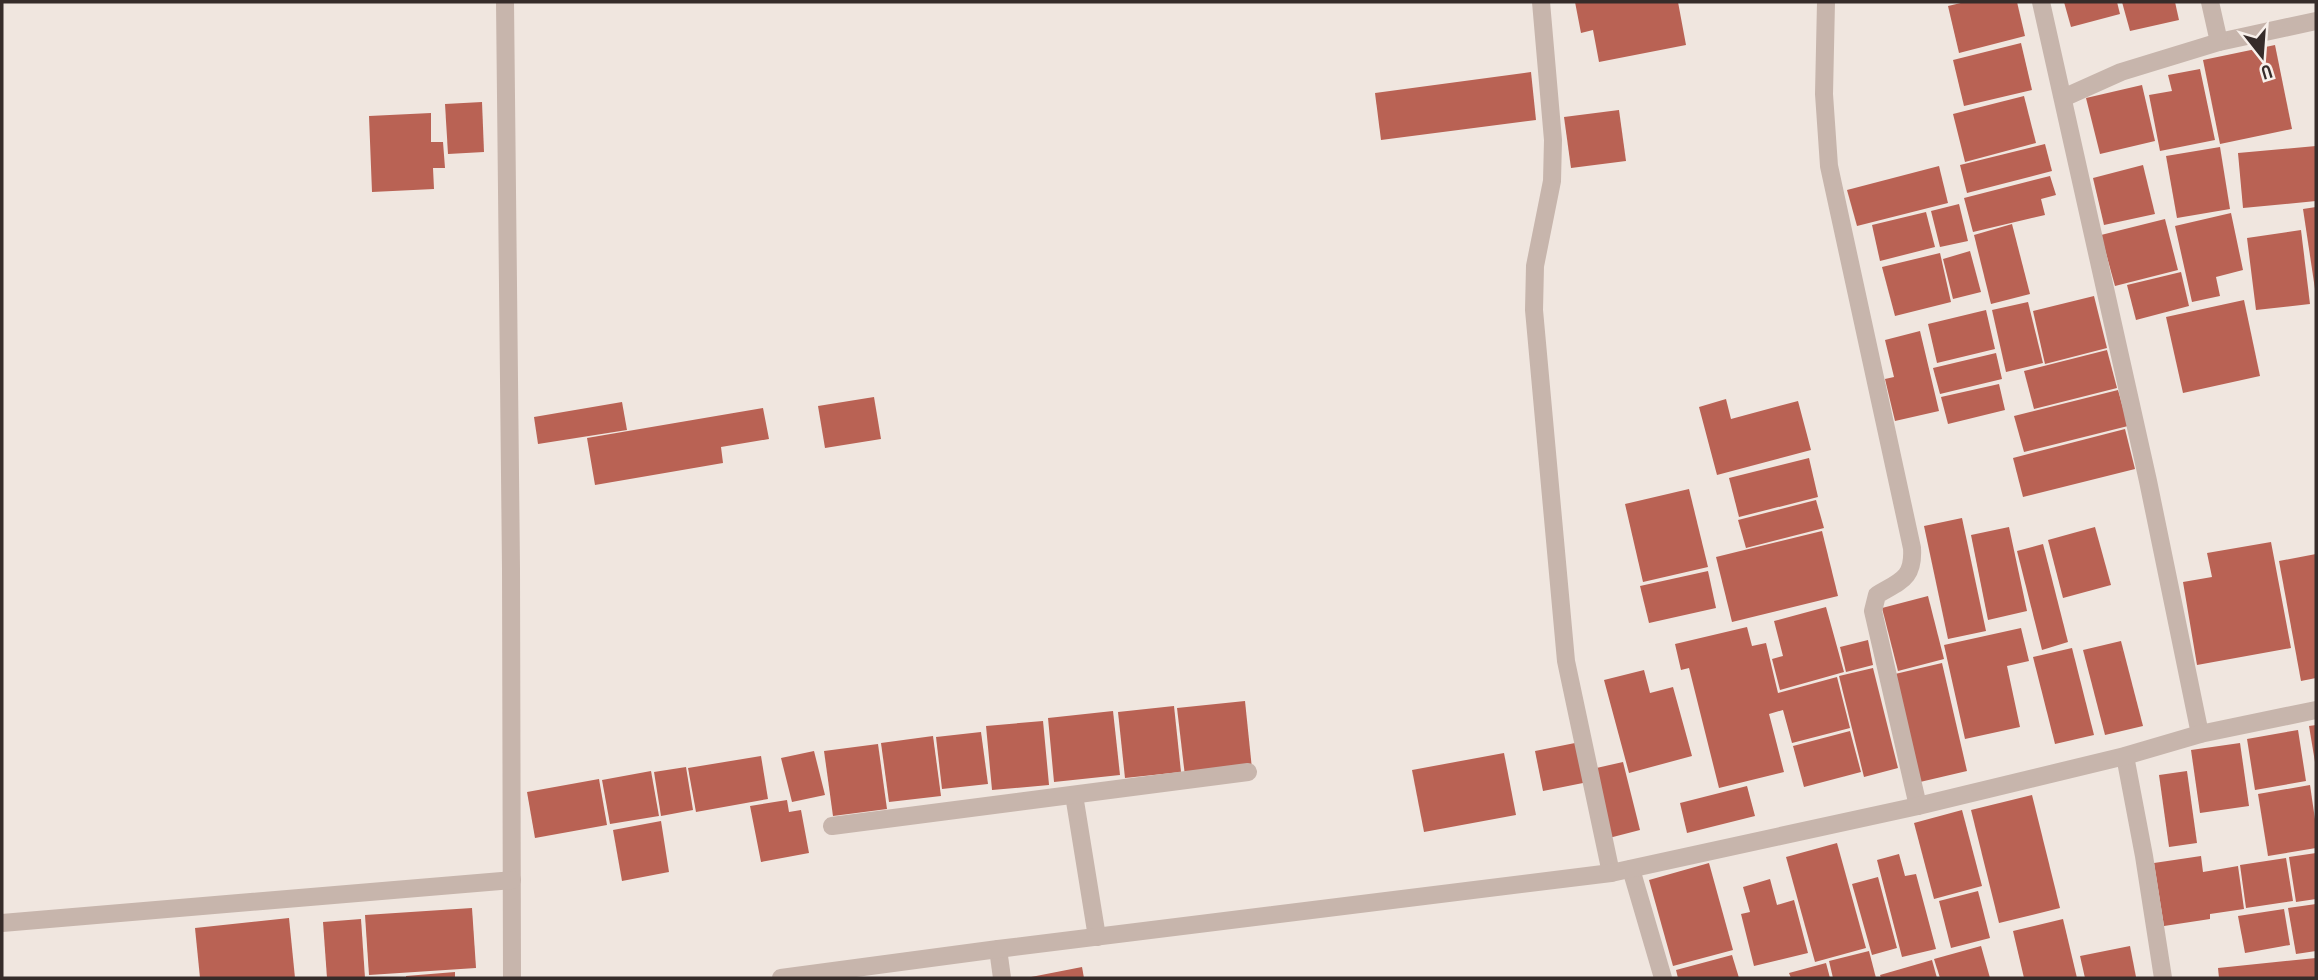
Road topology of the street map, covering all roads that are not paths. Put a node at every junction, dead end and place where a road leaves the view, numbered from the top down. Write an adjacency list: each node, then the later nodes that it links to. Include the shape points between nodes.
1 (505, 2): 18 (street)
2 (1542, 2): 17 (street, via 1552,181 1535,266 1534,310 1566,660)
3 (1826, 2): 14 (street, via 1824,94 1829,166 1912,548 1907,576 1877,595 1873,611)
4 (2041, 2): 8 (street)
5 (2210, 2): 7 (street)
6 (2316, 21): 7 (street)
7 (2219, 42): 8 (street, via 2121,72)
8 (2063, 98): 10 (street)
9 (2316, 710): 10 (street)
10 (2200, 734): 11 (street)
11 (2125, 756): 14 (street); 26 (street)
12 (1248, 772): 13 (street)
13 (1074, 795): 15 (street); 20 (street)
14 (1918, 806): 16 (street)
15 (832, 826)
16 (1631, 869): 17 (street); 25 (street)
17 (1611, 873): 20 (street)
18 (512, 880): 19 (street); 22 (street)
19 (2, 922)
20 (1097, 937): 21 (street)
21 (998, 949): 23 (street); 24 (street)
22 (512, 978)
23 (781, 978)
24 (1002, 978)
25 (1663, 978)
26 (2163, 978)

